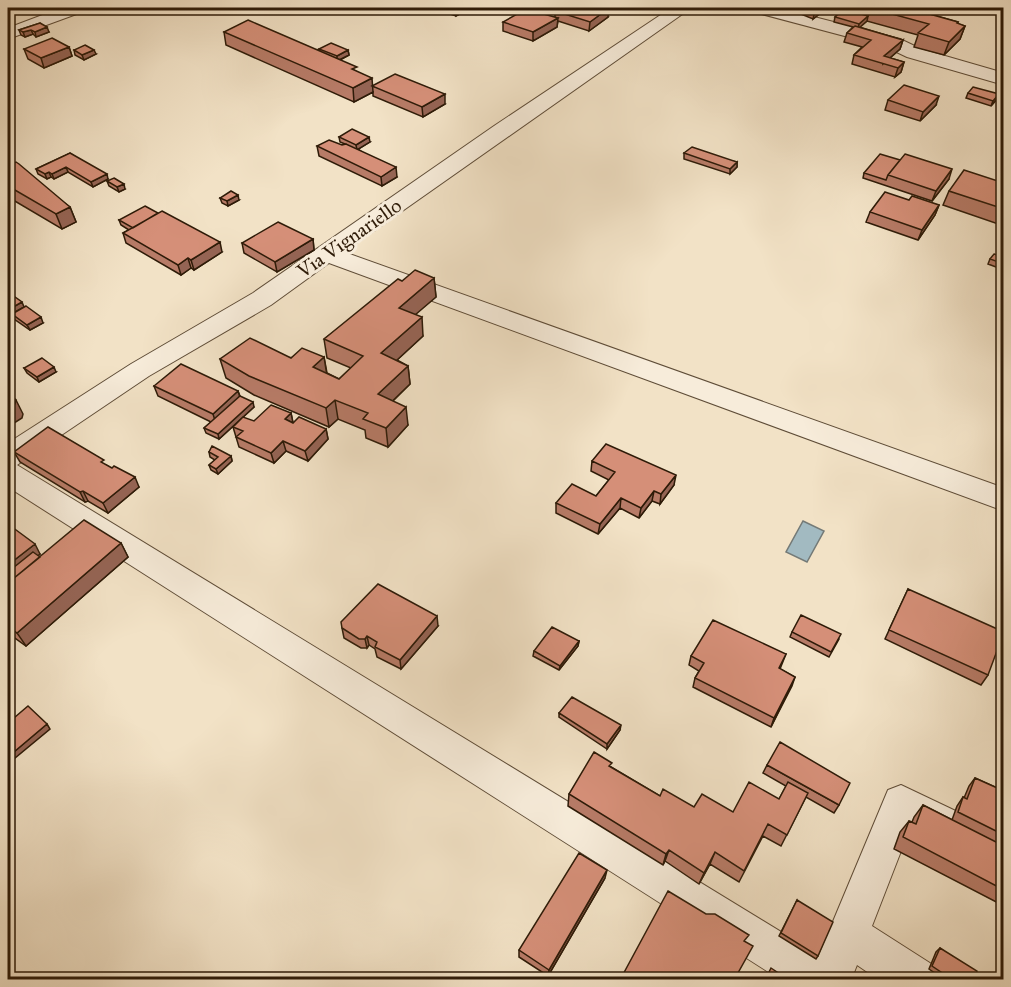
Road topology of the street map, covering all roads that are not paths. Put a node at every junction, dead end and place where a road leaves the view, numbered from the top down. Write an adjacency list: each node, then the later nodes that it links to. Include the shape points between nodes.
1 (76, 8): 4 (street)
2 (682, 8): 6 (street, Via Vignariello, via 501,130)
3 (760, 8): 5 (street, via 893,43 914,53)
4 (8, 34)
5 (1004, 79)
6 (328, 254): 7 (street, Via Vignariello); 9 (street)
7 (8, 457)
8 (8, 473): 12 (street)
9 (1004, 500)
10 (1004, 855): 11 (street, via 901,802)
11 (848, 936): 13 (street); 14 (street)
12 (820, 980)
13 (830, 980)
14 (918, 980)

